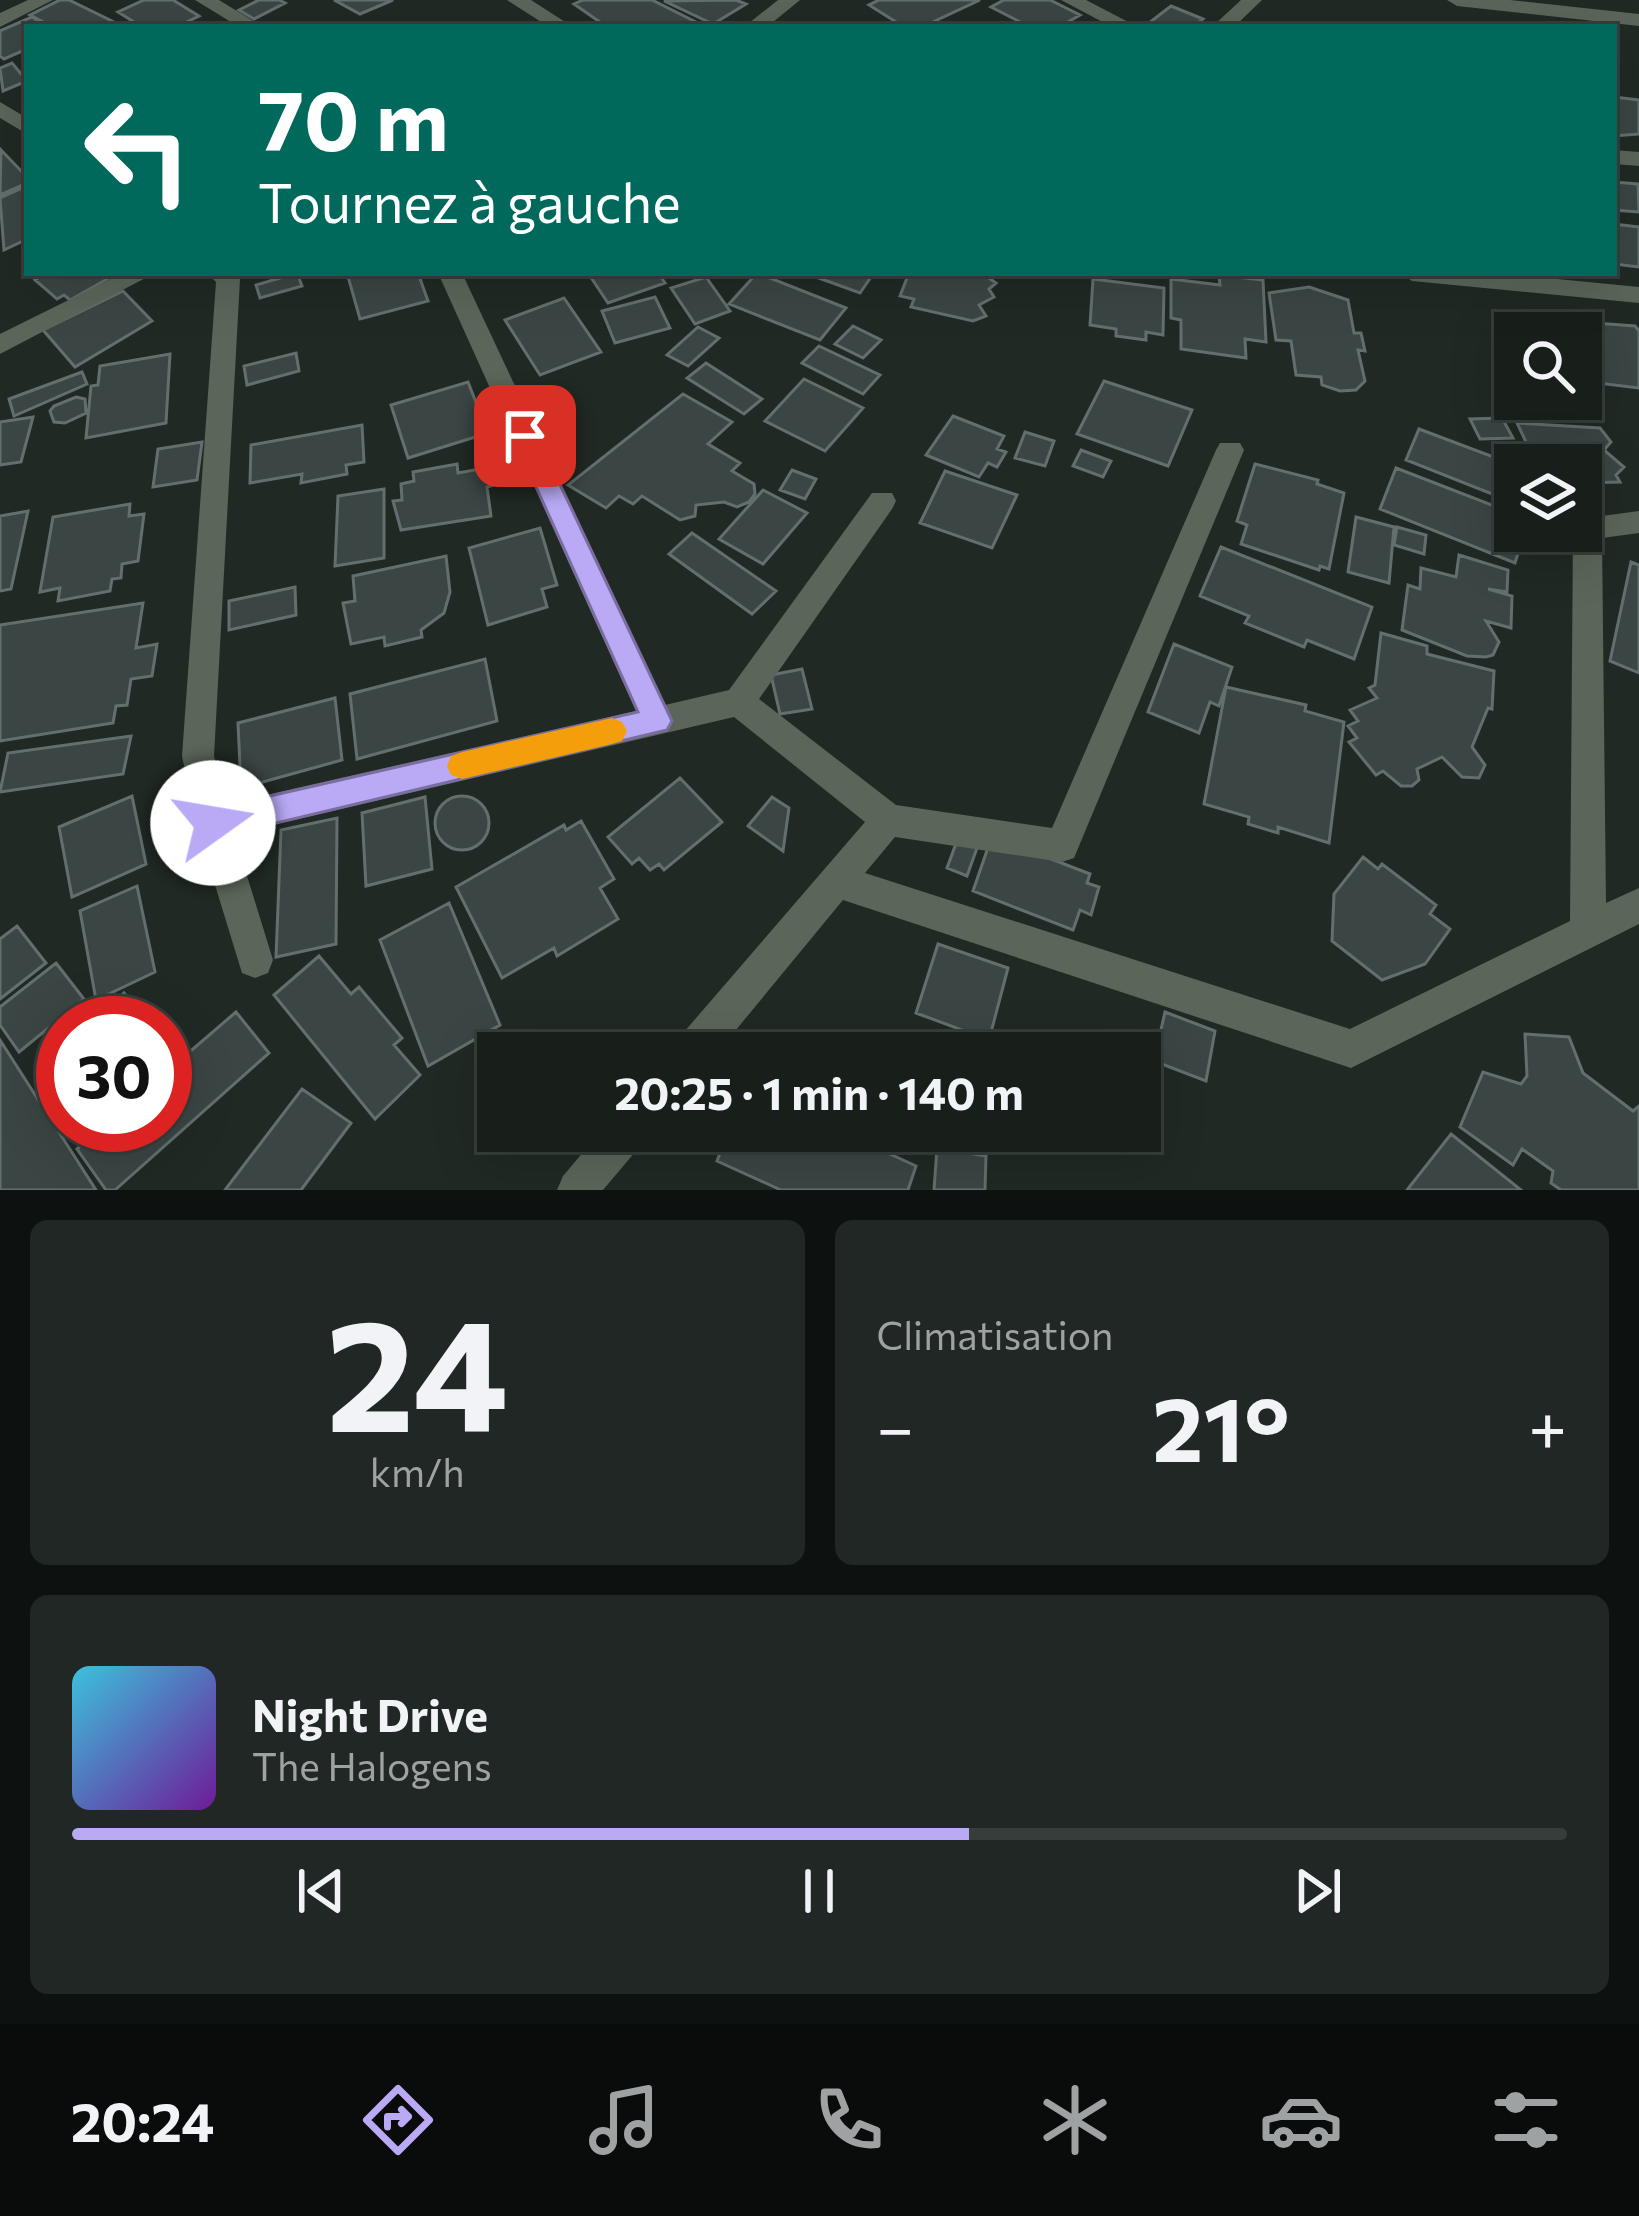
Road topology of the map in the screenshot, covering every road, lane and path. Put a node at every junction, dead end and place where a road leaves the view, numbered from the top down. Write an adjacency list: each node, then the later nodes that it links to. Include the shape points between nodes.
1 (43, 0): 10 (street)
2 (205, 0): 12 (street)
3 (517, 0): 13 (street)
4 (572, 0): 13 (street)
5 (790, 0): 11 (street)
6 (1071, 0): 14 (street)
7 (1252, 0): 15 (street)
8 (1457, 0): 9 (street)
9 (1639, 20)
10 (0, 21)
11 (763, 21)
12 (249, 24)
13 (547, 24)
14 (1122, 24)
15 (1225, 24)
16 (137, 276): 21 (street)
17 (234, 276): 28 (street, via 199,755)
18 (451, 276): 26 (street)
19 (1443, 276): 20 (street)
20 (1639, 295)
21 (0, 345)
22 (1231, 450): 27 (street, via 1062,846)
23 (882, 501): 25 (street)
24 (1639, 522): 31 (street, via 1587,530)
25 (739, 702): 26 (street); 27 (street)
26 (657, 721): 28 (street)
27 (888, 820): 29 (street)
28 (213, 823): 32 (street)
29 (836, 881): 31 (street, via 1351,1049); 33 (street)
30 (1639, 905): 31 (street)
31 (1588, 932)
32 (255, 961)
33 (710, 1032)
34 (609, 1152): 35 (street)
35 (577, 1190)

